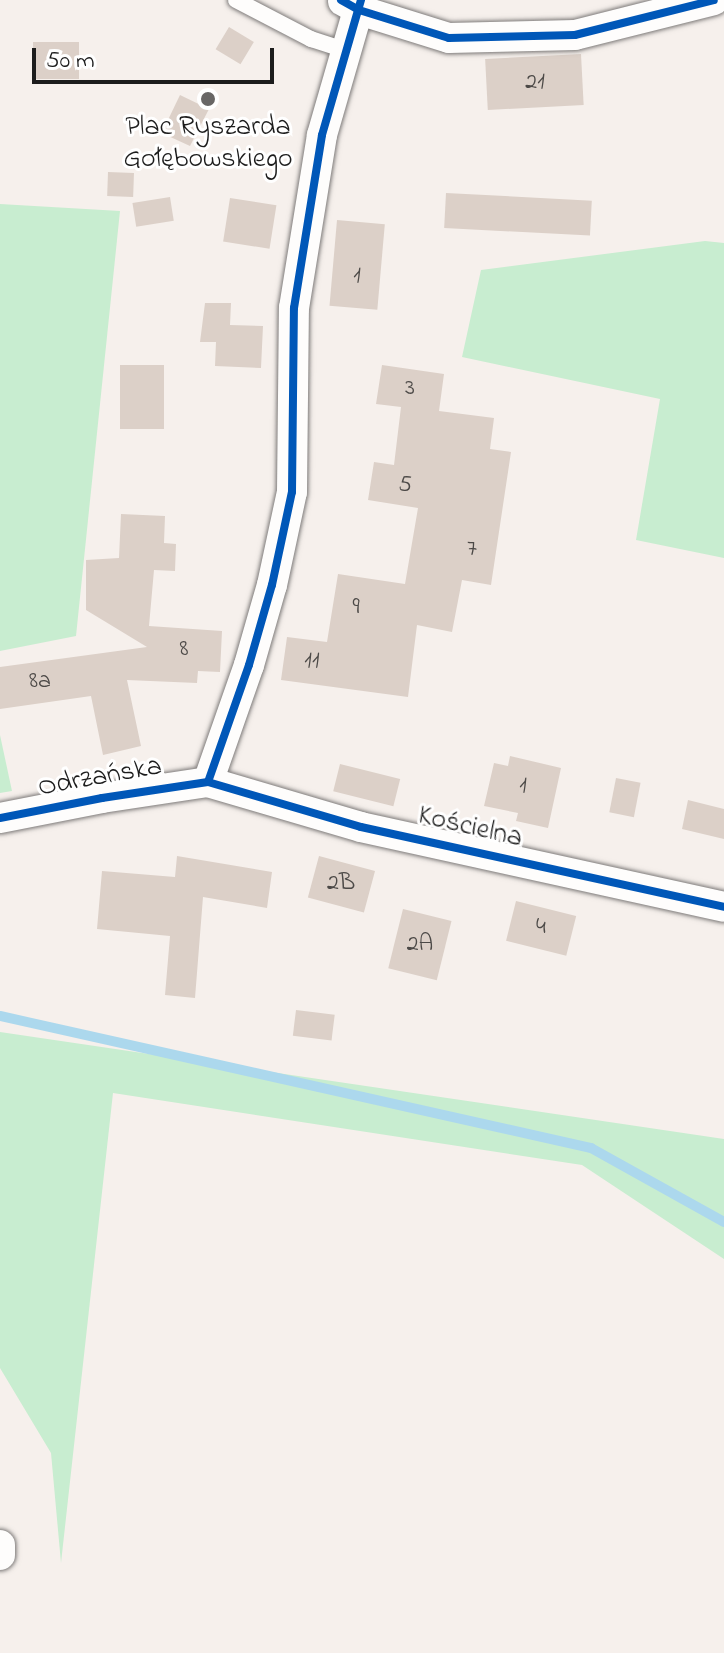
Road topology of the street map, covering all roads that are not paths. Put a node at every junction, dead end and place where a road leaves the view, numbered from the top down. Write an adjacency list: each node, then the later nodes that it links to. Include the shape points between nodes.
1 (236, 0): 4 (lane, via 311,39)
2 (714, 0): 3 (street, via 575,35 449,38)
3 (354, 3): 4 (street)
4 (347, 51): 5 (street, via 322,135 294,308 292,492 253,652)
5 (208, 782): 6 (street, Odrzańska); 7 (street, Kościelna, via 361,827)
6 (0, 818)
7 (724, 907)
8 (0, 1545): 9 (street)
9 (0, 1555)

